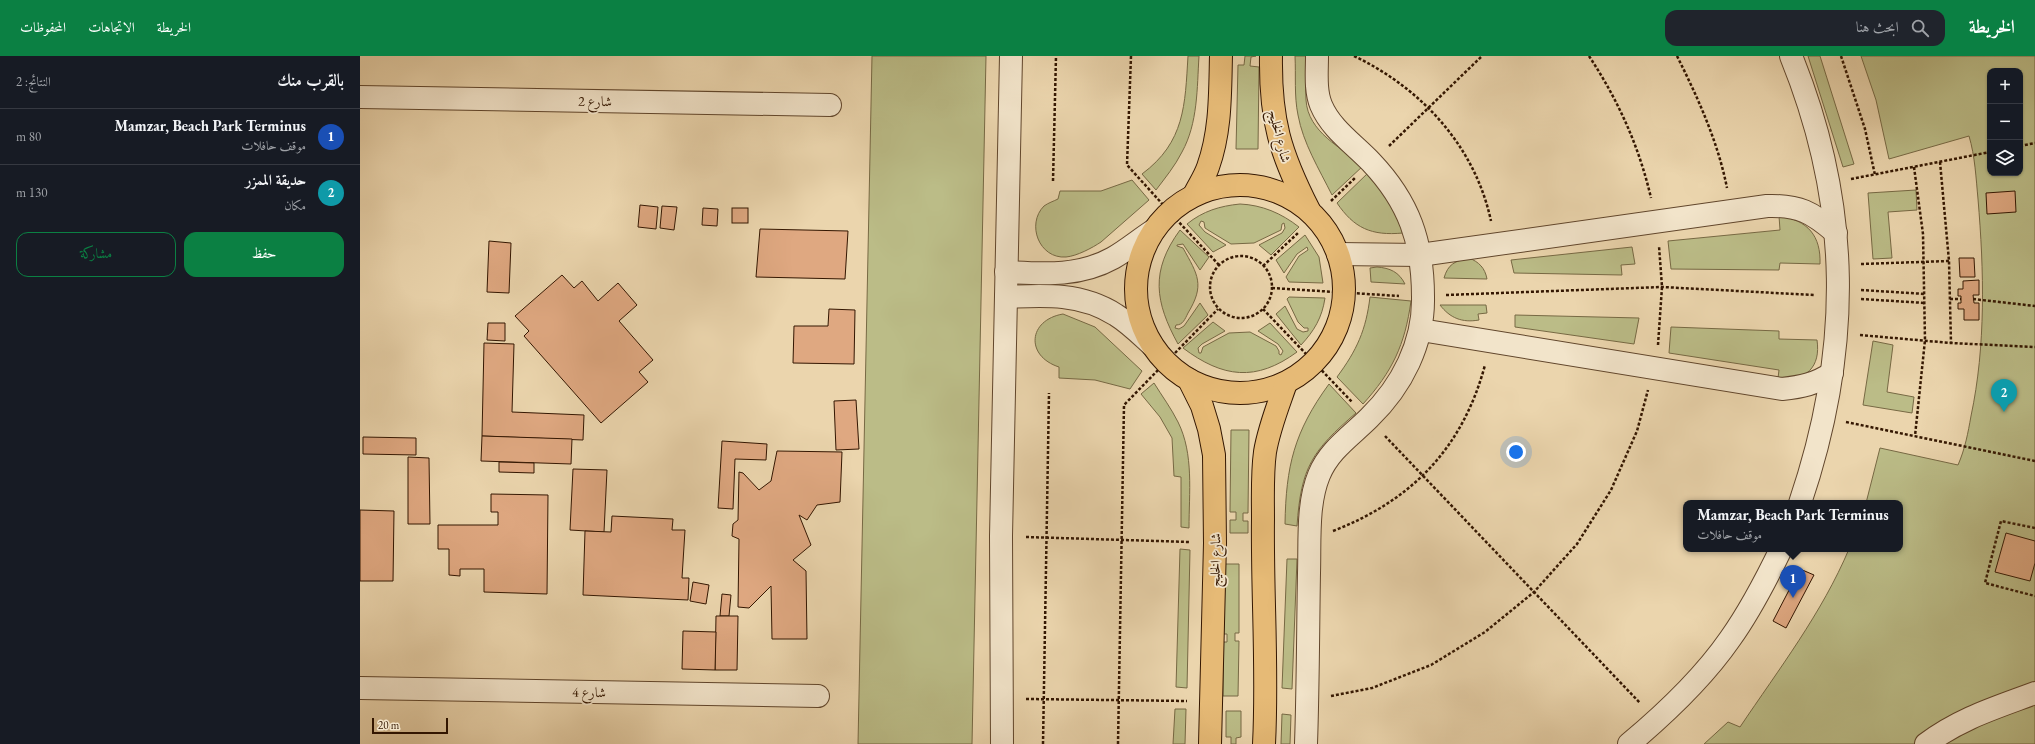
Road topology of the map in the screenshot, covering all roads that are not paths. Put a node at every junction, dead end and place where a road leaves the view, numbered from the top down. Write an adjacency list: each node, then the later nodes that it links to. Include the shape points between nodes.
1 (1011, 56): 14 (street)
2 (1221, 56): 8 (main road, via 1219,118 1215,143 1208,168)
3 (1271, 56): 9 (main road, شارع الخليج, via 1270,89 1280,145 1290,172)
4 (1317, 56): 13 (street, via 1320,104 1336,127 1372,162 1399,196 1408,213)
5 (1791, 56): 11 (street, via 1802,82 1817,134)
6 (360, 97): 7 (street, شارع 2)
7 (830, 105)
8 (1194, 194): 9 (main road, via 1242,184 1267,188 1290,197); 10 (main road, via 1169,212)
9 (1310, 211): 12 (main road, via 1329,234)
10 (1154, 230): 14 (street, via 1114,258 1075,272); 17 (main road, via 1143,252 1136,281 1136,299 1142,323)
11 (1836, 233): 13 (street, via 1819,218 1802,209 1785,205); 18 (street, via 1839,265 1837,333)
12 (1338, 254): 13 (street); 20 (main road, via 1344,274 1340,320 1329,345 1315,363)
13 (1420, 255): 16 (street, via 1423,297)
14 (1006, 272): 15 (street)
15 (1006, 297): 17 (street, via 1070,296 1116,315); 26 (street, via 1001,536)
16 (1421, 330): 18 (street, via 1782,389 1814,383); 29 (street, via 1400,379 1368,419 1331,454 1319,473 1312,494)
17 (1152, 345): 19 (main road, via 1166,362)
18 (1832, 373): 21 (street, via 1824,417)
19 (1189, 380): 20 (main road, via 1213,390 1238,394 1262,391); 27 (main road, شارع الخليج, via 1202,406 1214,455 1215,543)
20 (1286, 383): 28 (main road, via 1270,429 1263,478 1266,700)
21 (1801, 500)
22 (1779, 552): 30 (street, via 1730,639 1691,686 1657,721)
23 (360, 688): 25 (street, شارع 4)
24 (2035, 693): 31 (street, via 1946,728)
25 (818, 696)
26 (1002, 744)
27 (1210, 744)
28 (1264, 744)
29 (1306, 744)
30 (1629, 744)
31 (1926, 744)

